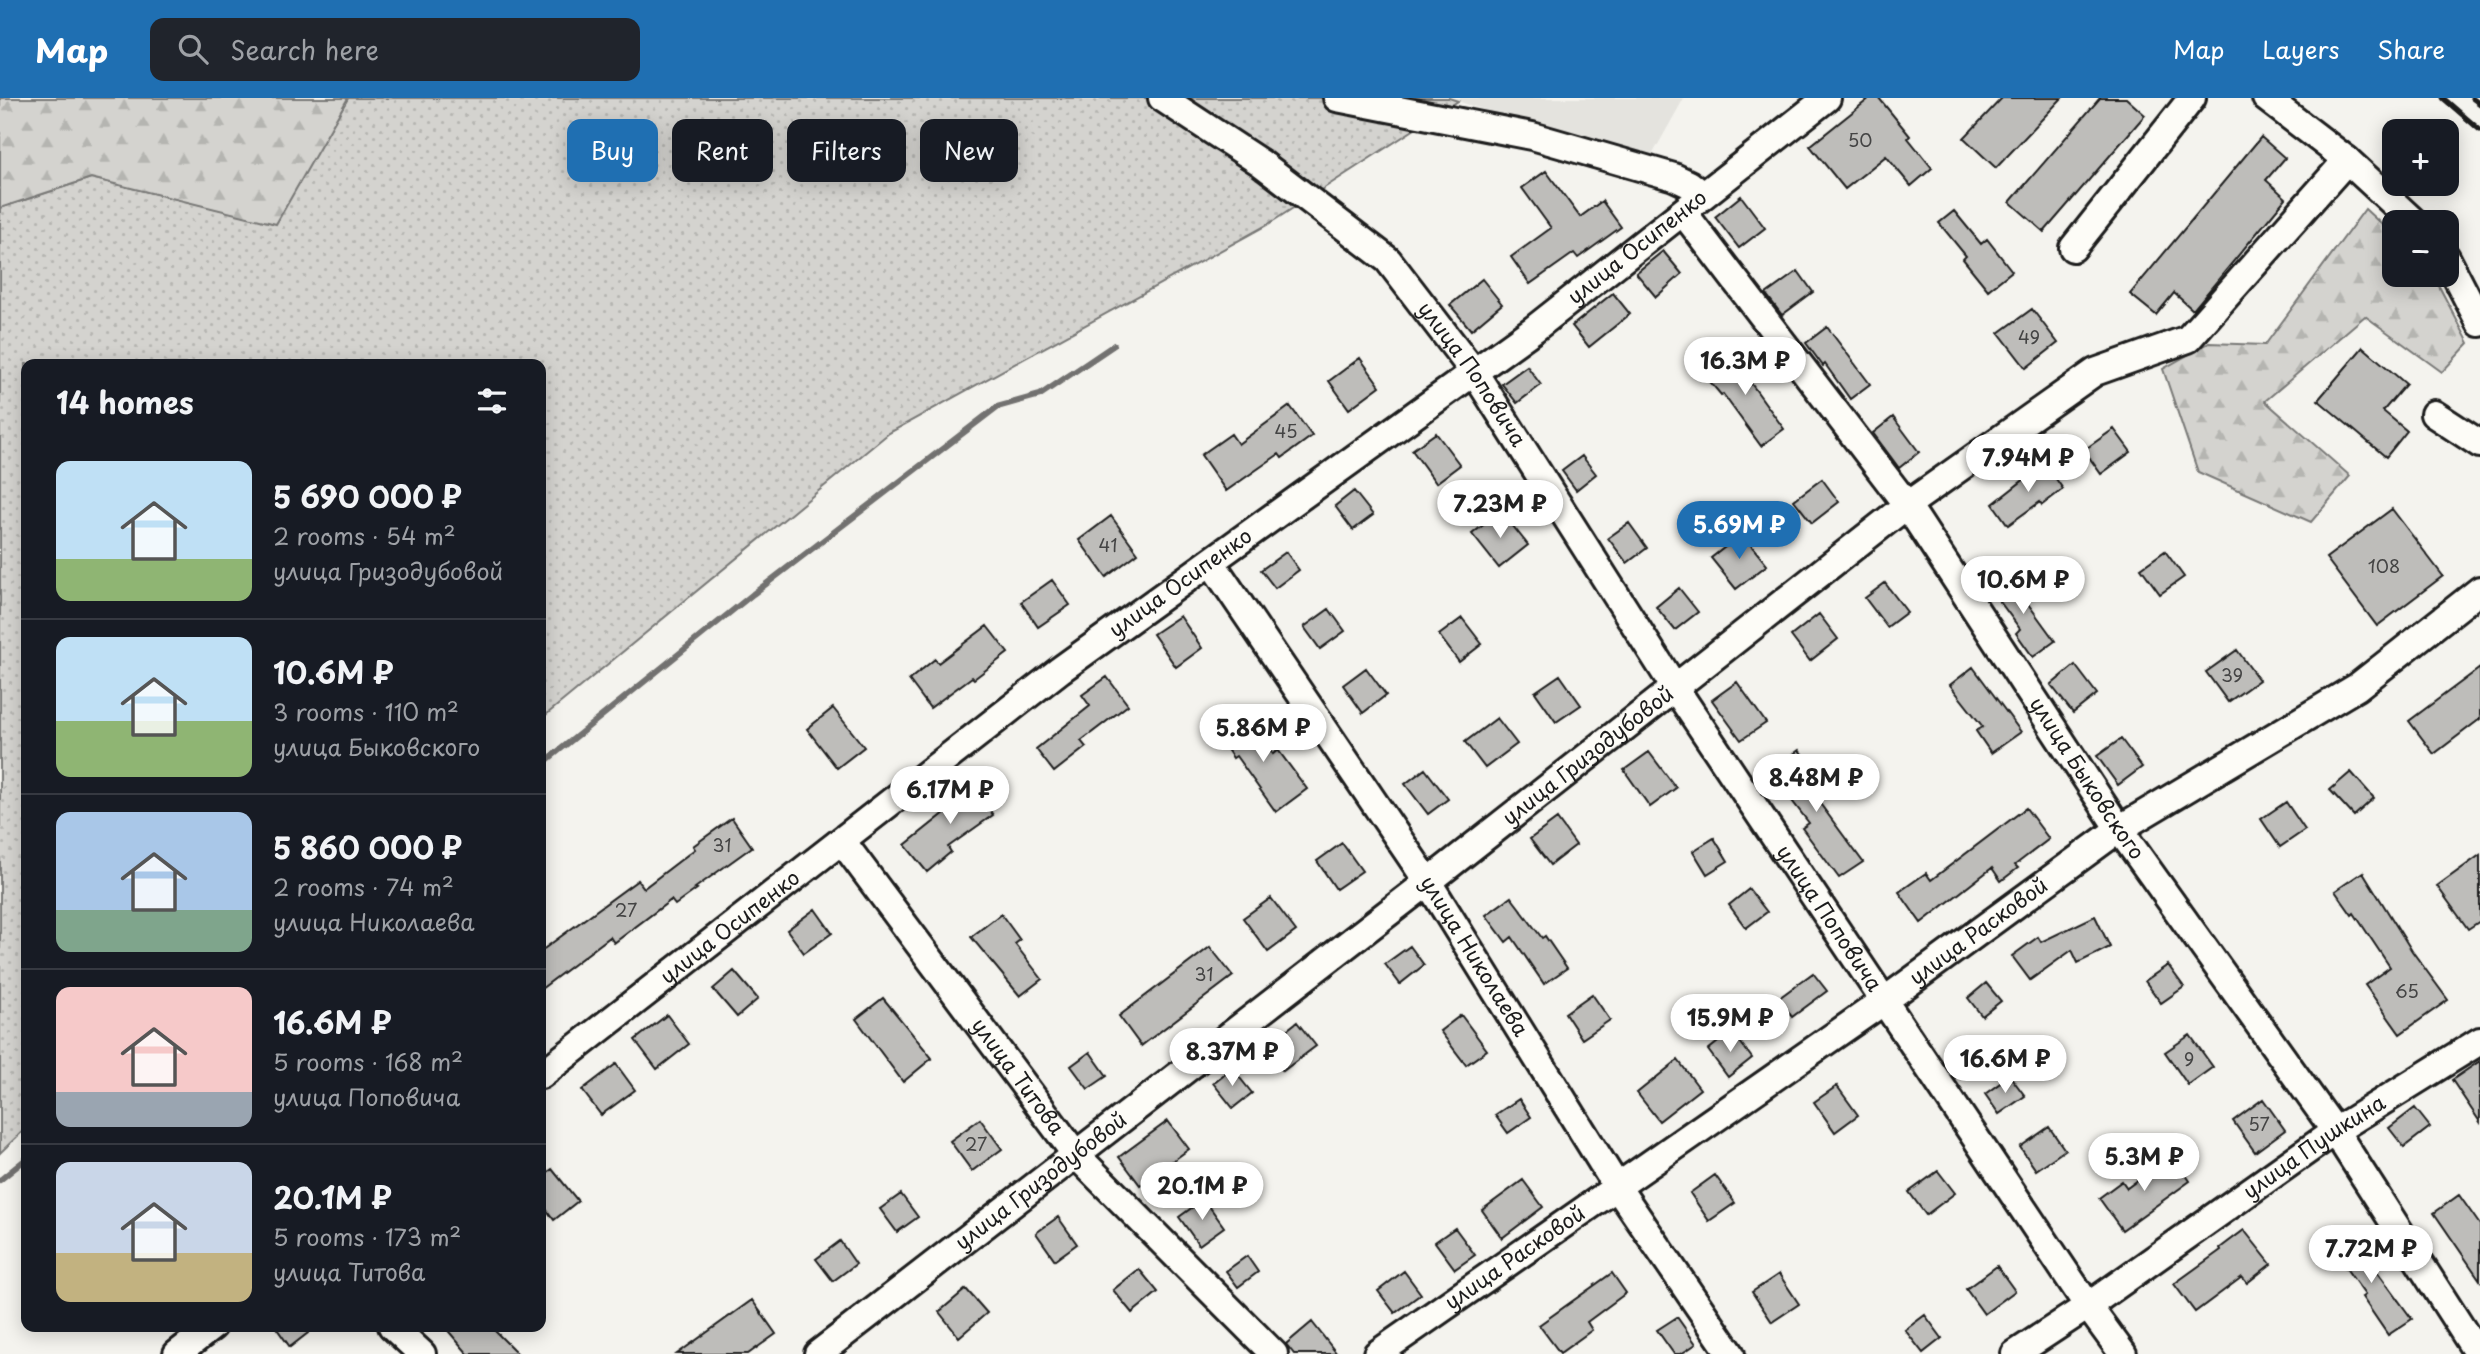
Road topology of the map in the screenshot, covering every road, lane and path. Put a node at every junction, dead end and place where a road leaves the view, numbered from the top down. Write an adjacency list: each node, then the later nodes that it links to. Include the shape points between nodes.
1 (1162, 98): 13 (street, улица Поповича, via 1261,163 1388,260)
2 (1338, 98): 7 (street, via 1532,136 1674,177)
3 (1827, 98): 7 (street, улица Осипенко)
4 (2192, 98): 10 (street)
5 (2266, 98): 6 (street)
6 (2347, 160): 8 (street); 16 (street, улица Гризодубовой, via 2188,339 2095,372)
7 (1703, 195): 9 (street, улица Осипенко)
8 (2401, 210)
9 (1683, 212): 13 (street, улица Осипенко); 16 (street, улица Быковского)
10 (2073, 248)
11 (2459, 282): 12 (street)
12 (2480, 323)
13 (1474, 372): 17 (street, улица Осипенко); 19 (street, улица Поповича)
14 (2434, 414): 15 (street)
15 (2480, 444)
16 (1908, 505): 19 (street, улица Гризодубовой); 20 (street, улица Быковского)
17 (1211, 562): 21 (street, улица Осипенко, via 1060,670); 22 (street, улица Николаева)
18 (2480, 590): 20 (street, улица Расковой, via 2357,687)
19 (1675, 688): 22 (street, улица Гризодубовой); 23 (street, улица Поповича)
20 (2119, 830): 23 (street, улица Расковой); 26 (street, улица Быковского)
21 (842, 841): 25 (street, улица Осипенко); 27 (street, улица Титова)
22 (1428, 882): 27 (street, улица Гризодубовой); 28 (street, улица Николаева)
23 (1884, 1001): 28 (street, улица Расковой); 29 (street, улица Поповича)
24 (2480, 1041): 26 (street, улица Пушкина)
25 (546, 1070)
26 (2335, 1131): 29 (street, улица Пушкина); 40 (street, улица Быковского)
27 (1076, 1155): 34 (street, улица Гризодубовой); 35 (street, улица Титова)
28 (1617, 1187): 36 (street, улица Расковой); 37 (street, улица Николаева)
29 (2088, 1306): 38 (street, улица Пушкина); 39 (street, улица Поповича)
30 (205, 1332): 32 (street)
31 (398, 1332): 33 (street)
32 (177, 1354)
33 (422, 1354)
34 (818, 1354)
35 (1274, 1354)
36 (1377, 1354)
37 (1731, 1354)
38 (2015, 1354)
39 (2123, 1354)
40 (2478, 1354)

